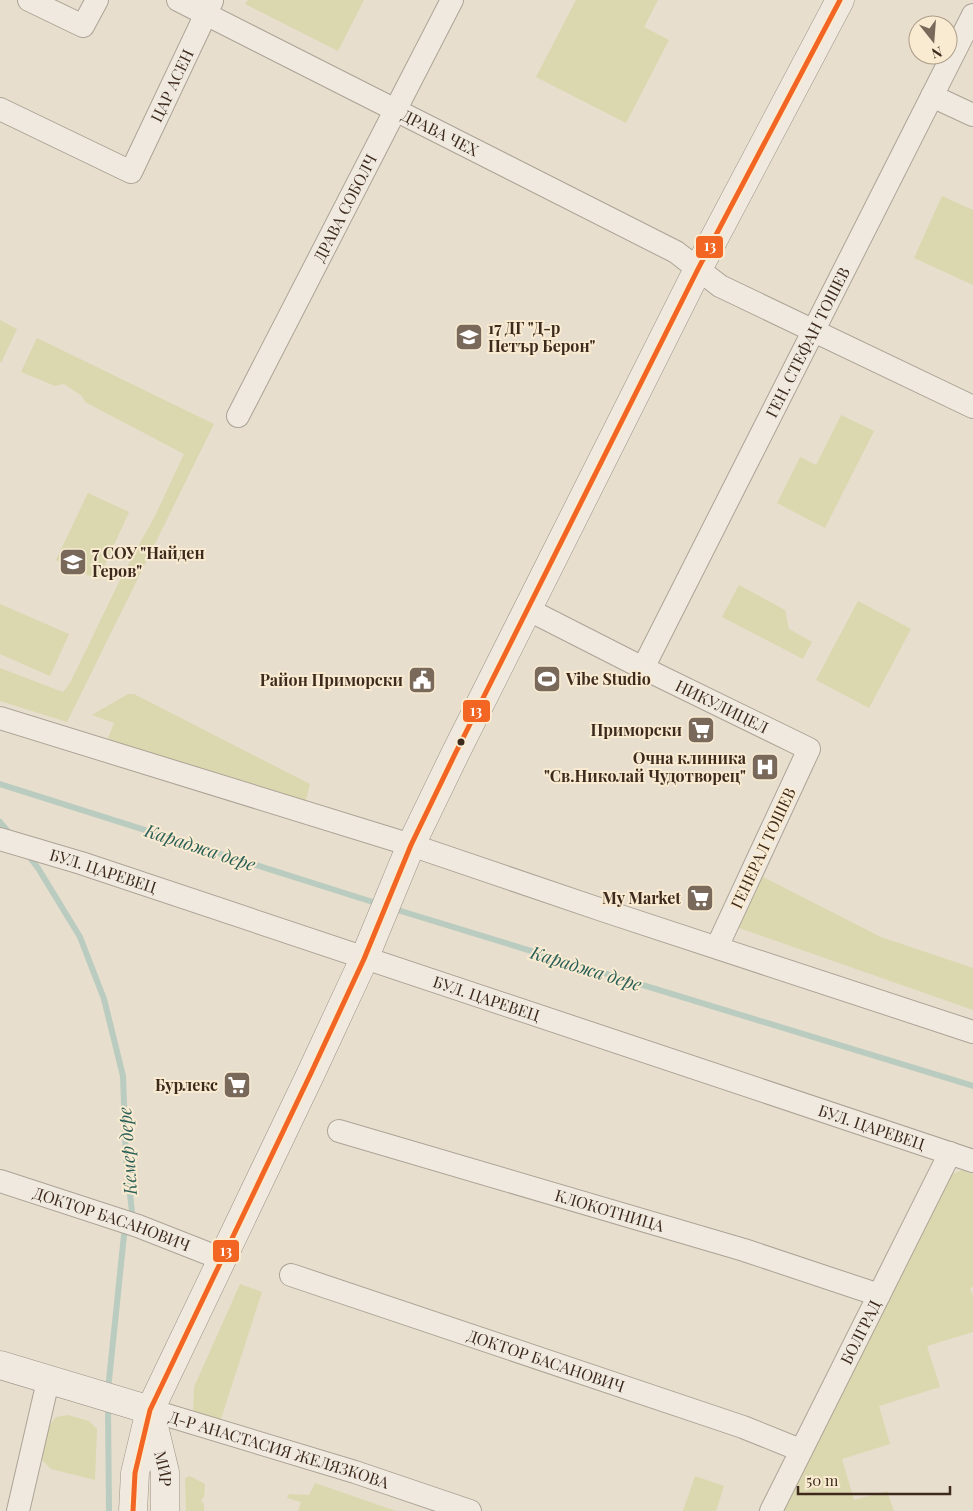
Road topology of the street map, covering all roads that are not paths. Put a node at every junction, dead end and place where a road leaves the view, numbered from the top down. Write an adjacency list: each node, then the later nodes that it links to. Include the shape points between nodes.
1 (28, 0): 2 (street, via 83,26)
2 (98, 0)
3 (178, 0): 6 (street, ДРАВА ЧЕХ)
4 (452, 0): 9 (street, ДРАВА СОБОЛЧ)
5 (840, 0): 12 (street)
6 (209, 7): 9 (street, ДРАВА ЧЕХ); 10 (street, ЦАР АСЕН, via 131,172)
7 (973, 15): 8 (street, ГЕН. СТЕФАН ТОШЕВ)
8 (932, 96): 11 (street); 13 (street, ГЕН. СТЕФАН ТОШЕВ)
9 (396, 109): 12 (street, ДРАВА ЧЕХ, via 676,252); 15 (street, ДРАВА СОБОЛЧ)
10 (0, 110)
11 (973, 115)
12 (698, 269): 13 (street, ДРАВА ЧЕХ, via 720,286); 16 (street)
13 (814, 330): 14 (street, ДРАВА ЧЕХ); 17 (street, ГЕН. СТЕФАН ТОШЕВ)
14 (973, 407)
15 (238, 416)
16 (528, 609): 17 (street, НИКУЛИЦЕЛ); 21 (street)
17 (643, 668): 19 (street, НИКУЛИЦЕЛ)
18 (0, 718): 21 (street)
19 (809, 749): 22 (street, ГЕНЕРАЛ ТОШЕВ)
20 (0, 839): 23 (street, БУЛ. ЦАРЕВЕЦ)
21 (407, 855): 22 (street); 23 (street)
22 (717, 947): 24 (street)
23 (364, 959): 26 (street, БУЛ. ЦАРЕВЕЦ); 29 (street)
24 (973, 1032)
25 (339, 1131): 31 (street, КЛОКОТНИЦА, via 744,1250)
26 (950, 1153): 27 (street, БУЛ. ЦАРЕВЕЦ); 31 (street, БОЛГРАД)
27 (973, 1162)
28 (0, 1181): 29 (street, ДОКТОР БАСАНОВИЧ, via 131,1224)
29 (222, 1259): 34 (street)
30 (291, 1275): 35 (street, ДОКТОР БАСАНОВИЧ, via 743,1427)
31 (879, 1295): 35 (street, БОЛГРАД)
32 (0, 1365): 33 (street, Д-Р АНАСТАСИЯ ЖЕЛЯЗКОВА)
33 (48, 1381): 34 (street, Д-Р АНАСТАСИЯ ЖЕЛЯЗКОВА); 36 (street)
34 (150, 1410): 37 (street, МИР, via 135,1473); 38 (street, МИР, via 165,1472); 39 (street, Д-Р АНАСТАСИЯ ЖЕЛЯЗКОВА, via 355,1472)
35 (800, 1450): 40 (street, БОЛГРАД)
36 (18, 1511)
37 (133, 1511)
38 (165, 1511)
39 (470, 1511)
40 (770, 1511)

